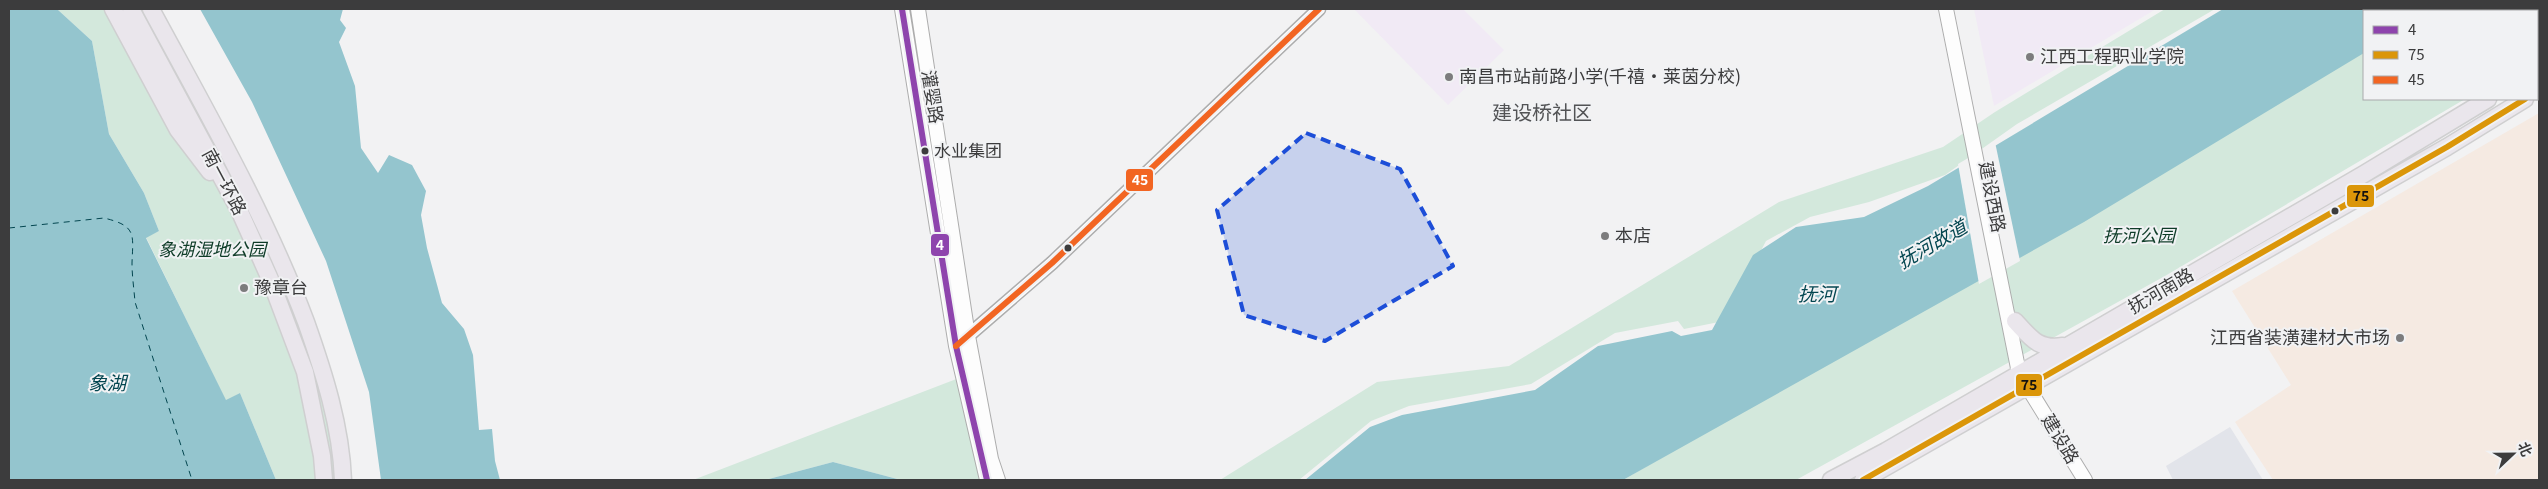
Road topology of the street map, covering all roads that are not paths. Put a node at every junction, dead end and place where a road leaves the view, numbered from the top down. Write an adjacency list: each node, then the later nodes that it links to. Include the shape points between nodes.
1 (113, 9): 12 (highway, via 178,130)
2 (131, 9): 12 (highway, 南一环路)
3 (151, 9): 20 (highway, 南一环路, via 232,158 286,270 321,363 342,451)
4 (902, 9): 15 (main road, 灌婴路)
5 (918, 9): 14 (main road, 灌婴路)
6 (1319, 9): 14 (street, via 1052,263)
7 (1946, 9): 9 (main road, 建设西路)
8 (1954, 9): 9 (main road, 建设西路)
9 (1969, 99): 13 (main road, 建设西路)
10 (2486, 100): 16 (highway, 抚河南路)
11 (2523, 100): 18 (highway, 抚河南路)
12 (239, 210): 19 (highway, 南一环路, via 270,279 305,372)
13 (2011, 322): 16 (highway, via 2049,349); 17 (main road, 建设西路)
14 (968, 336): 15 (street); 22 (main road, 灌婴路, via 991,459)
15 (956, 346): 21 (main road, 灌婴路)
16 (2065, 346): 17 (highway, 抚河南路)
17 (2023, 370): 18 (main road, 建设西路); 23 (highway, 抚河南路)
18 (2032, 386): 24 (highway, 抚河南路); 25 (main road, 建设路)
19 (324, 480)
20 (343, 480)
21 (987, 480)
22 (998, 480)
23 (1831, 480)
24 (1864, 480)
25 (2085, 480)

